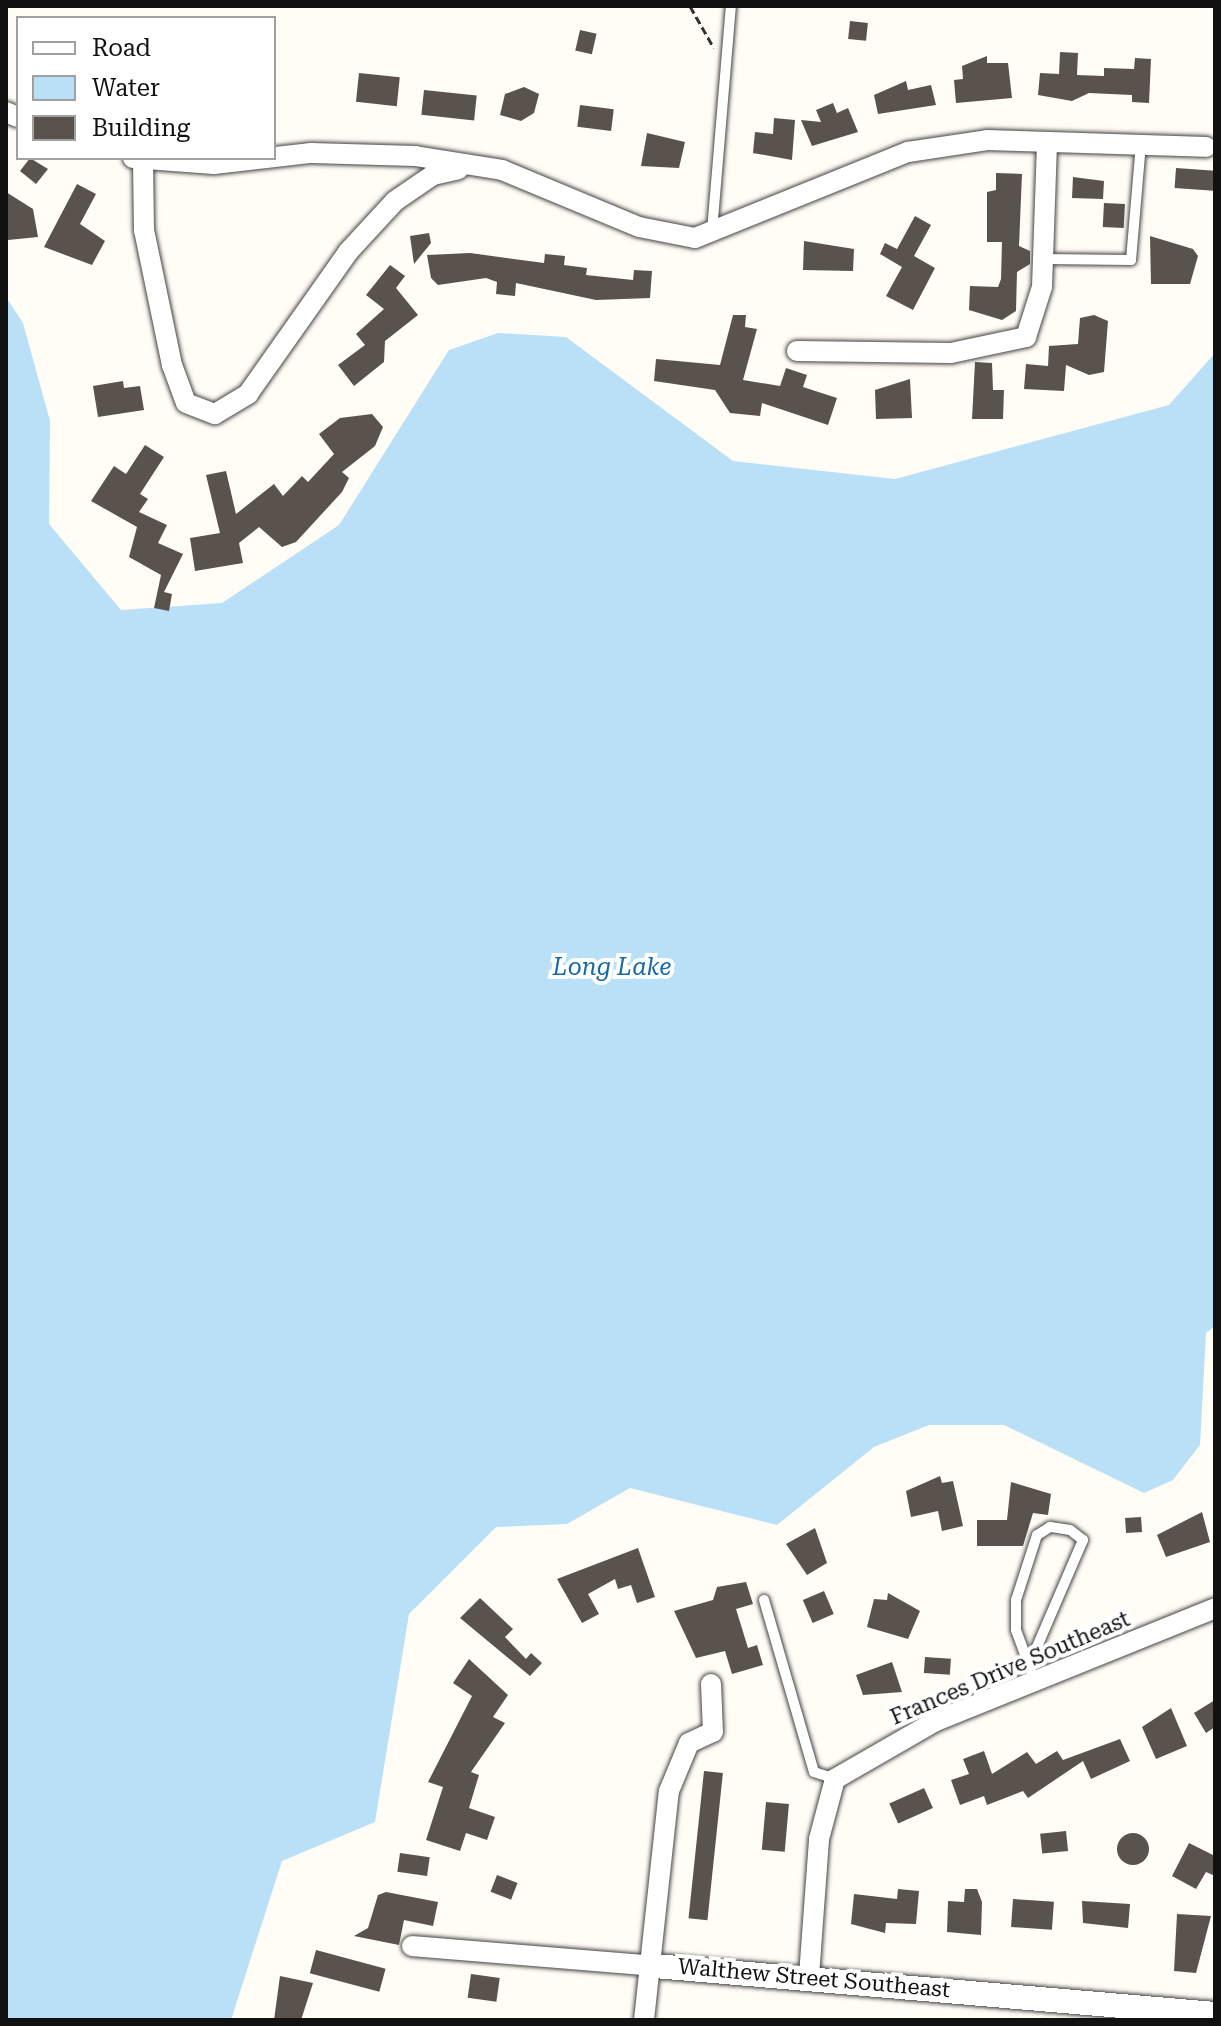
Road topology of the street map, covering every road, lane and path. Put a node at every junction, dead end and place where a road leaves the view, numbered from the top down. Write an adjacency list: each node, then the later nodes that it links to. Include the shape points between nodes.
1 (690, 6): 3 (path)
2 (731, 6): 3 (lane)
3 (726, 69): 12 (lane)
4 (1047, 142): 5 (street); 12 (street, via 987,140 908,152); 13 (street)
5 (1141, 144): 6 (street); 13 (lane, via 1131,260)
6 (1206, 147)
7 (276, 159): 11 (street, via 361,153)
8 (138, 160): 11 (street, via 143,219 172,365 186,403 215,414 248,394 348,252 395,201 433,175)
9 (153, 160): 10 (street)
10 (267, 160)
11 (466, 167): 12 (street, via 502,170 673,237)
12 (711, 235)
13 (1044, 259): 14 (street, via 1036,316 1016,341 889,357)
14 (797, 351)
15 (764, 1600): 19 (lane, via 814,1772)
16 (1215, 1608): 17 (street, Frances Drive Southeast)
17 (1032, 1672): 17 (lane, via 1016,1630 1016,1600 1037,1535 1050,1527 1070,1530 1083,1540); 19 (street, Frances Drive Southeast)
18 (711, 1684): 21 (street, via 713,1732 689,1743 669,1791)
19 (835, 1779): 22 (street, via 819,1839)
20 (412, 1946): 21 (street, Walthew Street Southeast)
21 (655, 1966): 22 (street, Walthew Street Southeast); 24 (street)
22 (809, 1976): 23 (street, Walthew Street Southeast)
23 (1215, 2014)
24 (644, 2020)

